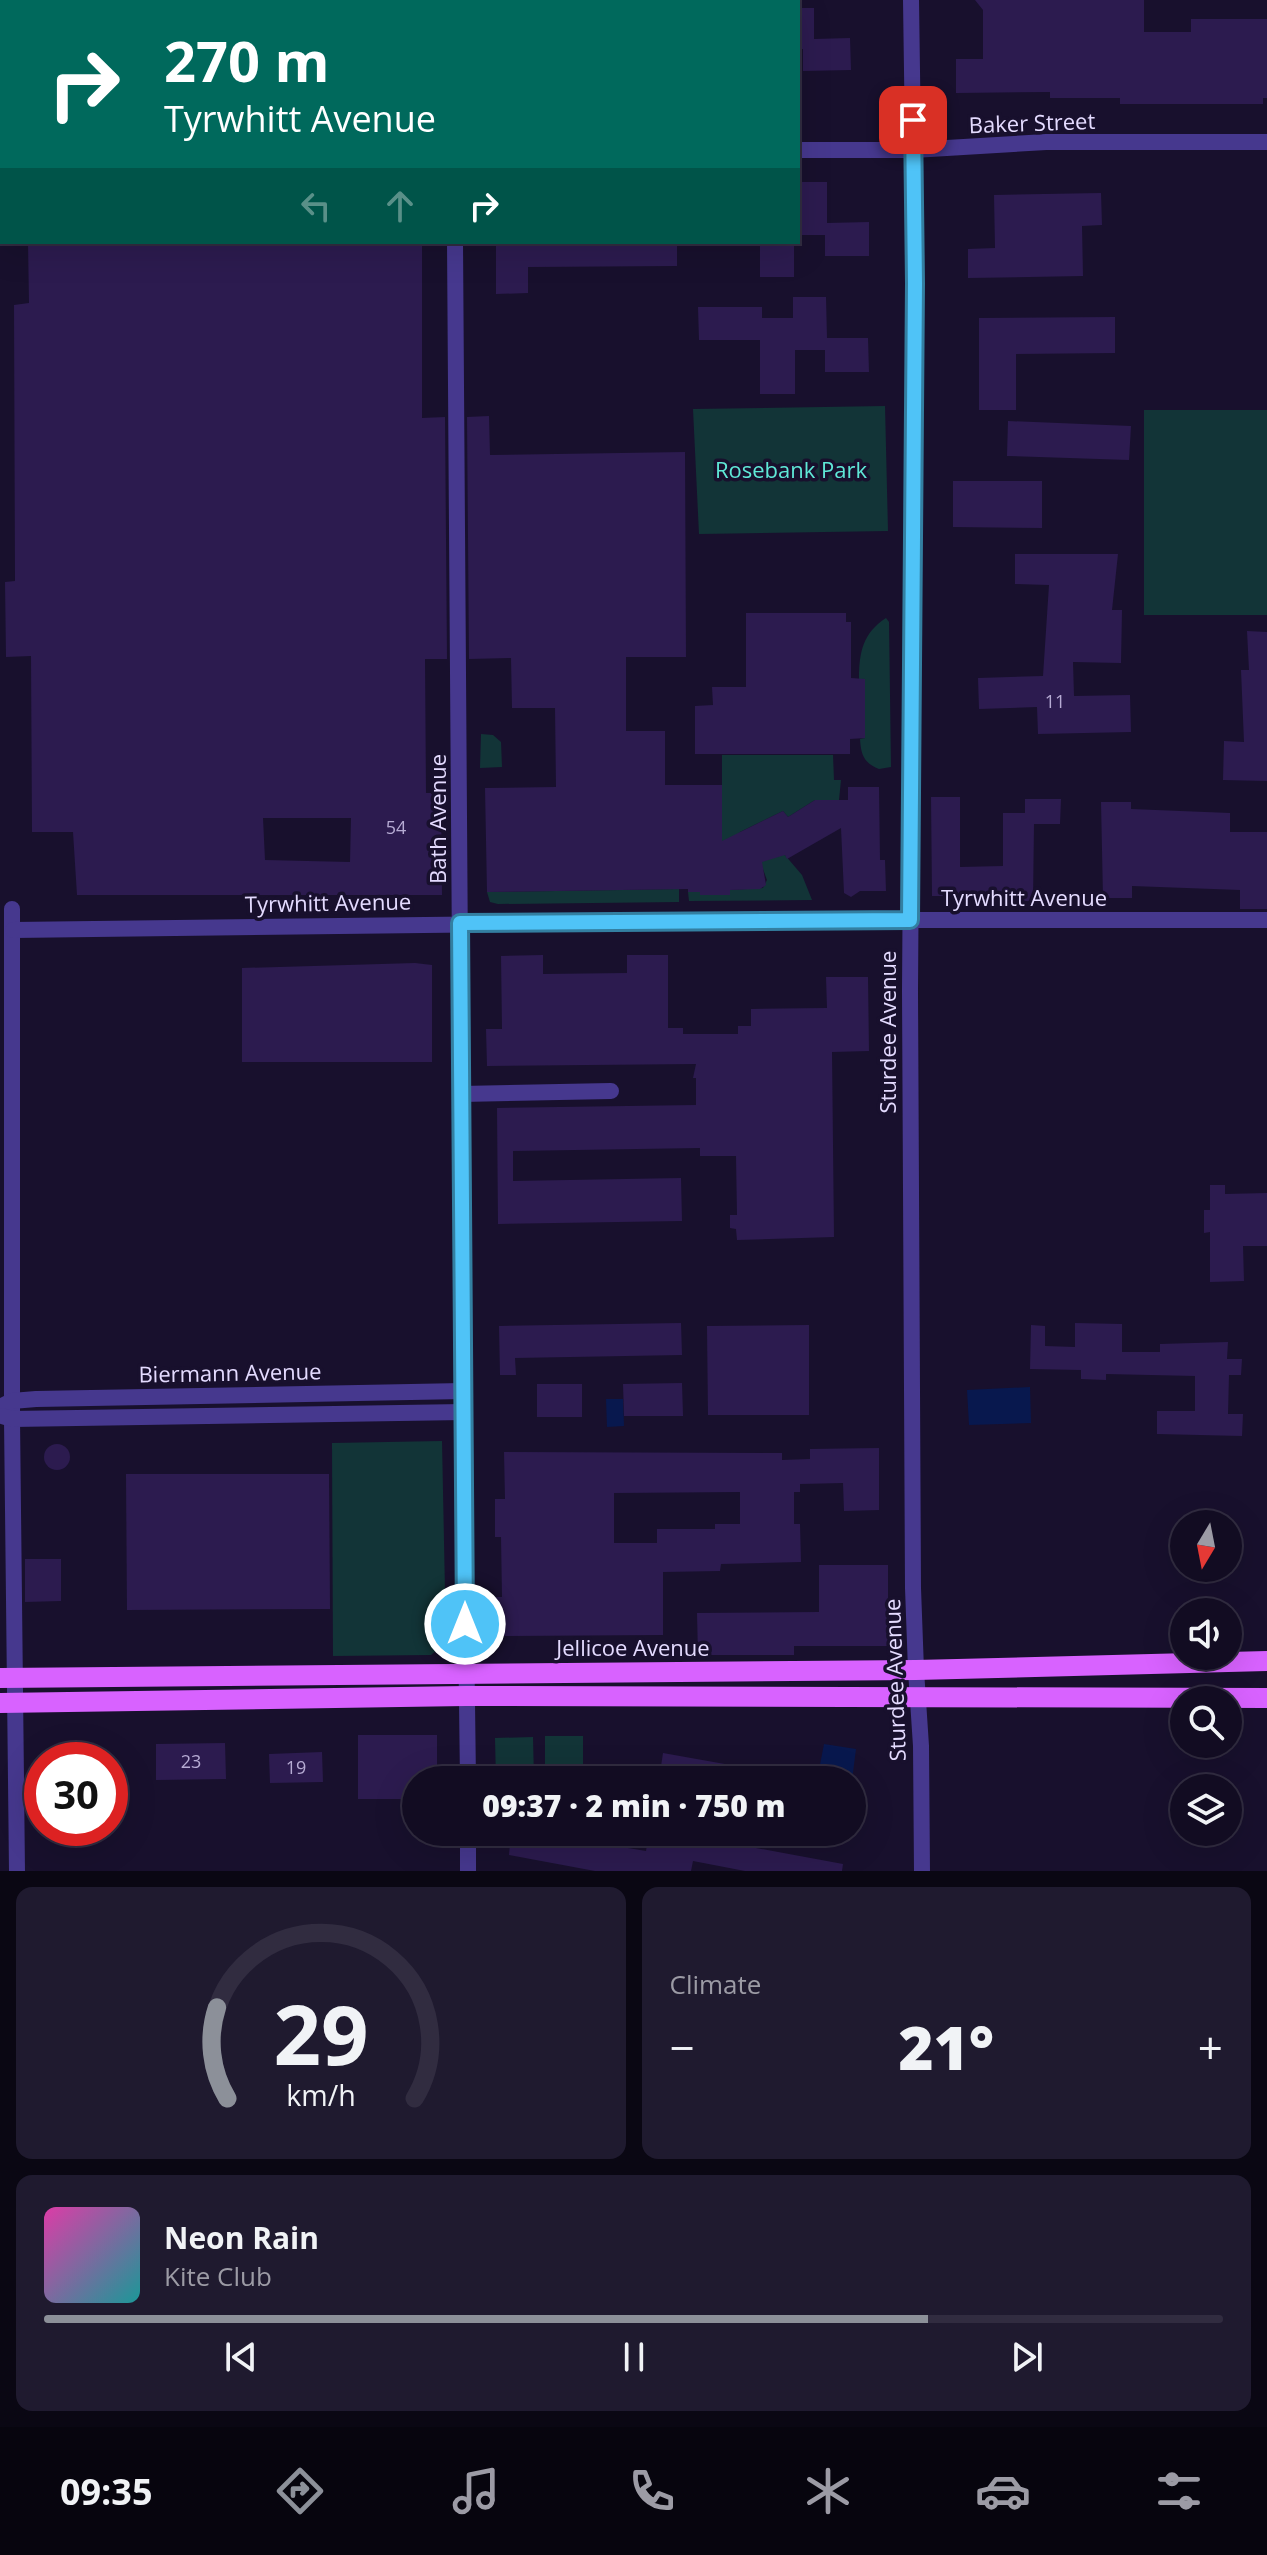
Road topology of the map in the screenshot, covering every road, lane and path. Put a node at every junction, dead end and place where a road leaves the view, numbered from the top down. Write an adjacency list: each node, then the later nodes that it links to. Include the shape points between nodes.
1 (911, 0): 4 (street, Sturdee Avenue)
2 (1267, 142): 4 (street, Baker Street, via 1046,142)
3 (800, 150): 4 (street, Baker Street)
4 (913, 150): 7 (street, Sturdee Avenue)
5 (455, 244): 9 (street, Bath Avenue)
6 (12, 909): 10 (street)
7 (910, 920): 8 (street, Tyrwhitt Avenue); 9 (street, Tyrwhitt Avenue); 19 (street, Sturdee Avenue)
8 (1267, 920)
9 (460, 923): 10 (street, Tyrwhitt Avenue); 12 (street, Bath Avenue)
10 (13, 930): 15 (street)
11 (611, 1091): 12 (street)
12 (461, 1094): 13 (street, Bath Avenue)
13 (463, 1391): 14 (street, Biermann Avenue); 16 (street, Bath Avenue)
14 (222, 1394): 15 (street, Biermann Avenue); 17 (street)
15 (6, 1410): 17 (street, Biermann Avenue); 21 (street)
16 (464, 1412): 17 (street, Biermann Avenue); 20 (street, Bath Avenue)
17 (223, 1415)
18 (1267, 1661): 19 (main road, Jellicoe Avenue)
19 (916, 1670): 20 (main road, Jellicoe Avenue); 23 (street, Sturdee Avenue)
20 (466, 1672): 21 (main road, Jellicoe Avenue); 22 (street, Bath Avenue)
21 (7, 1678): 25 (street)
22 (466, 1696): 23 (main road); 25 (main road); 26 (street, Bath Avenue)
23 (918, 1698): 24 (main road); 30 (street, Sturdee Avenue)
24 (1267, 1698)
25 (7, 1703): 28 (street)
26 (468, 1766)
27 (468, 1846): 29 (street)
28 (17, 1871)
29 (468, 1871)
30 (922, 1871)

